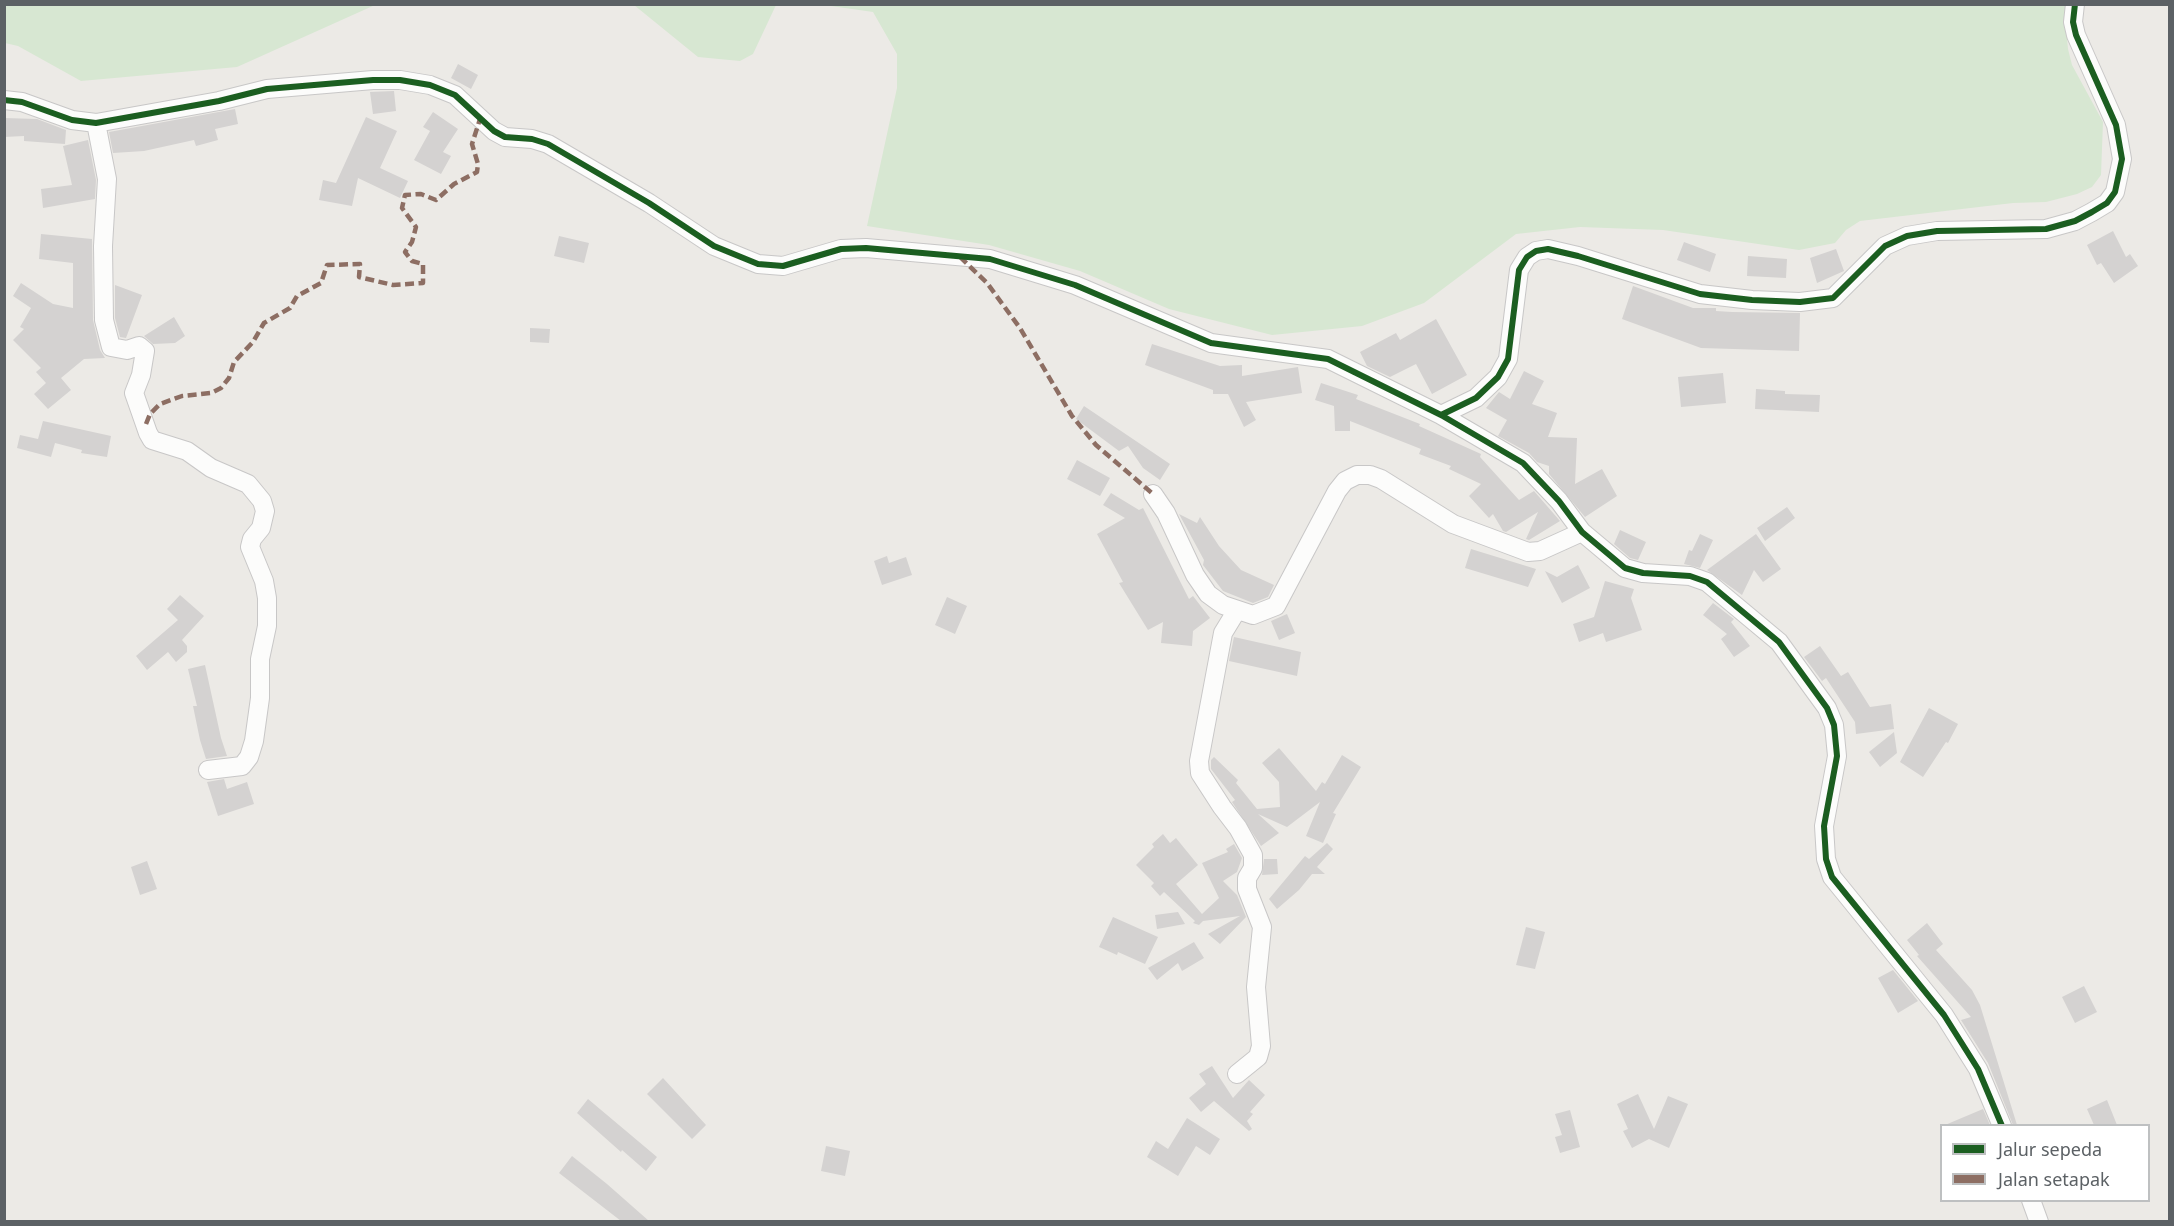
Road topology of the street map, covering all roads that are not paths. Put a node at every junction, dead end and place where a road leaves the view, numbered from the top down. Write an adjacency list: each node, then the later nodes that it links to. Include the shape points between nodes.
1 (2075, 4): 4 (street, via 2076,35 2116,125 2122,159 2115,192 2092,213 2046,229 1937,231 1907,236 1885,246 1833,298 1800,302 1700,294 1578,256 1548,249 1536,251 1519,270 1508,358 1498,377 1476,399)
2 (4, 100): 3 (street)
3 (96, 123): 4 (street, via 267,89 373,80 430,85 455,95 494,131 505,137 548,144 714,246 758,264 783,266 841,249 866,248 990,259 1075,285 1211,343 1328,359); 8 (street, via 106,179 104,320 111,347 127,350 139,346 145,351 134,393 148,433 152,440 187,451 211,468 248,484 265,511 250,547 267,598 254,741 242,766)
4 (1441, 415): 6 (street, via 1523,463)
5 (1153, 494): 7 (street, via 1208,594)
6 (1582, 532): 7 (street, via 1547,549 1528,552 1453,524 1381,479 1357,475 1337,491 1276,606 1253,615); 10 (street, via 1625,568 1690,576 1718,589 1779,642 1816,691 1827,708 1838,740 1824,826 1826,859 1832,877 1944,1015 1978,1069)
7 (1236, 610): 9 (street, via 1223,633 1199,761 1200,773 1253,855 1247,889 1262,927 1256,987 1261,1046 1258,1057)
8 (208, 770)
9 (1237, 1074)
10 (2002, 1124)
11 (2032, 1202): 12 (street)
12 (2039, 1221)

